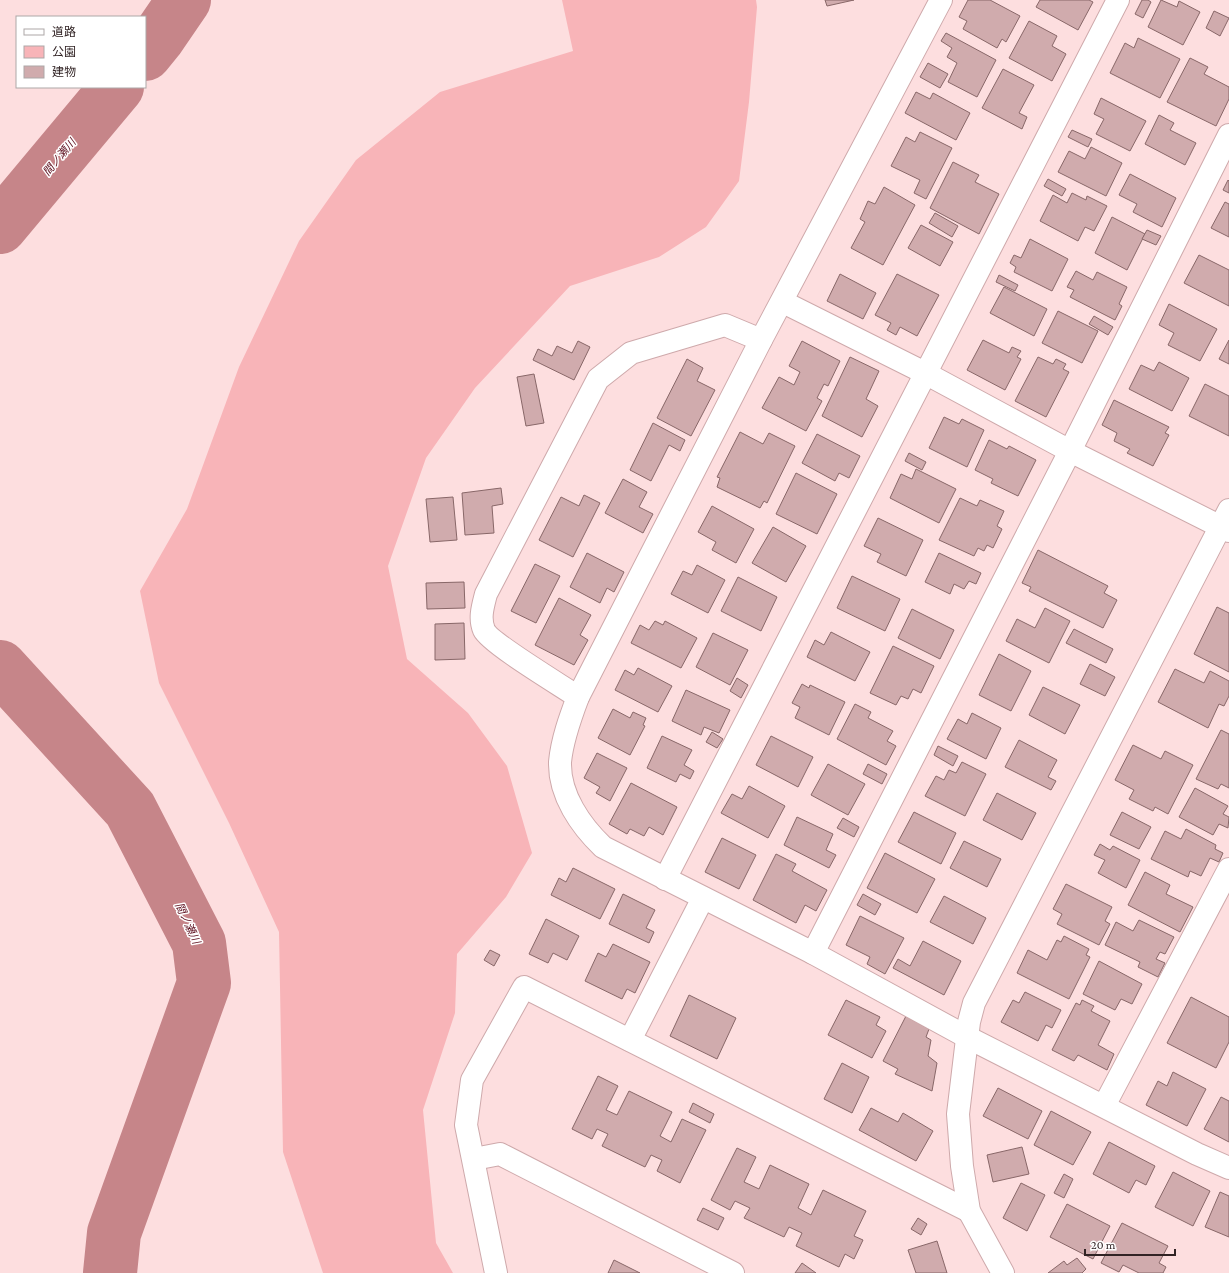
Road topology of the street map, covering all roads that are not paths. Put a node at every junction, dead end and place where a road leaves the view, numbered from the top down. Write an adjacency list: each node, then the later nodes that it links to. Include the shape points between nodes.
1 (941, 0): 4 (street)
2 (1118, 0): 6 (street)
3 (1229, 135): 7 (street)
4 (782, 302): 5 (street); 6 (street)
5 (761, 340): 9 (street); 9 (street, via 725,325 631,353 598,379 486,594 481,616 484,631 499,644)
6 (925, 372): 7 (street); 11 (street)
7 (1070, 451): 8 (street); 13 (street)
8 (1226, 523): 14 (street, via 974,1003)
9 (578, 697): 11 (street, via 566,731 560,762 565,792 571,805 589,833 603,847)
10 (1229, 869): 16 (street)
11 (665, 879): 12 (street)
12 (703, 898): 13 (street); 15 (street)
13 (813, 953): 14 (street)
14 (967, 1037): 16 (street); 19 (street, via 958,1114)
15 (630, 1040): 17 (street, via 524,987 472,1080 466,1125); 19 (street)
16 (1104, 1106): 18 (street)
17 (474, 1159): 20 (street); 21 (street, via 500,1154)
18 (1229, 1168)
19 (969, 1211): 22 (street)
20 (496, 1273)
21 (733, 1273)
22 (1003, 1273)

